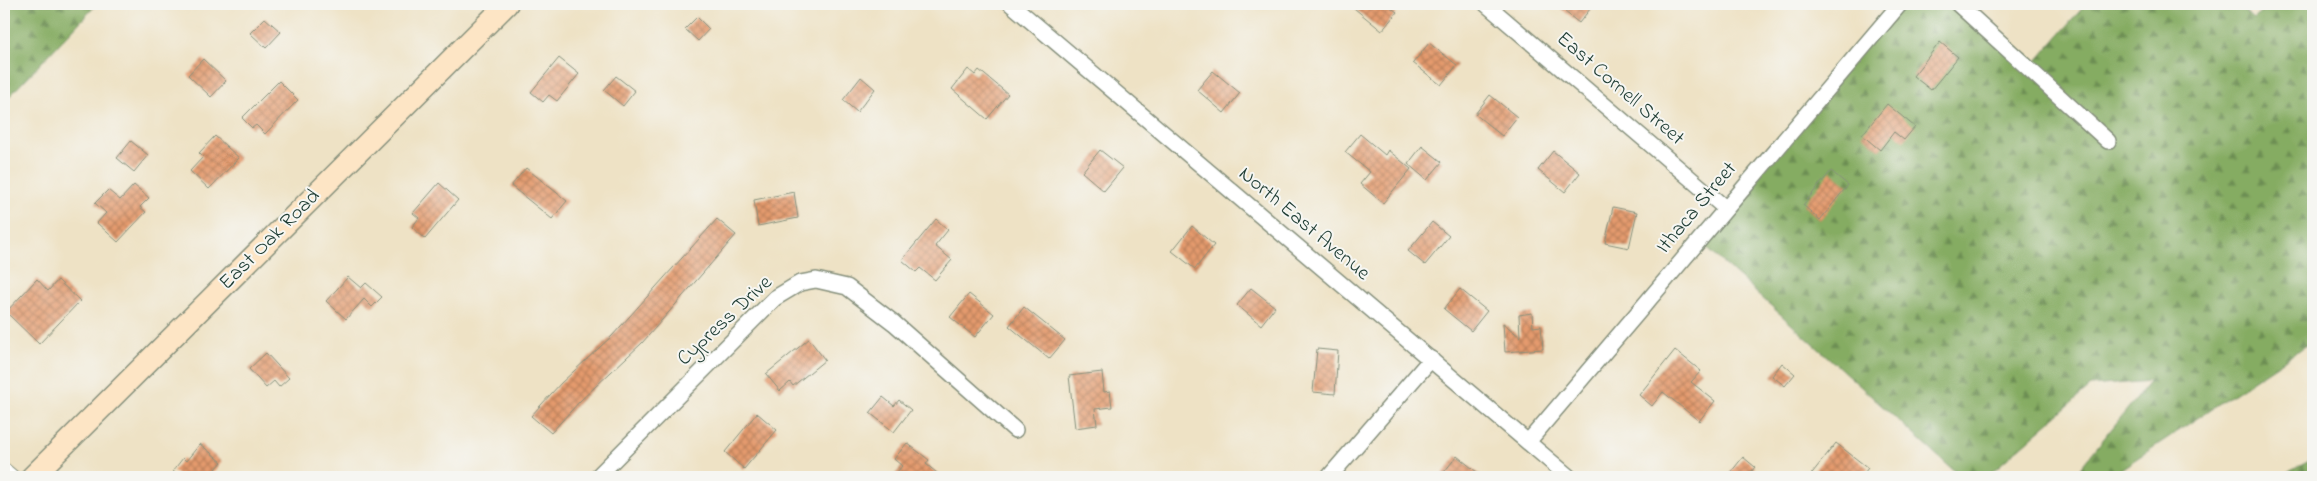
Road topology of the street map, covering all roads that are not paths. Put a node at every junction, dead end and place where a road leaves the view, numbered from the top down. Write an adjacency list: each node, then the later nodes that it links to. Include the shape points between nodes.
1 (507, 4): 13 (street, East Oak Road)
2 (1011, 4): 8 (street, North East Avenue)
3 (1486, 4): 7 (street, East Cornell Street)
4 (1900, 4): 7 (street, Ithaca Street)
5 (1958, 4): 6 (street)
6 (2108, 141)
7 (1725, 208): 10 (street, Ithaca Street)
8 (1431, 359): 10 (street, North East Avenue); 15 (street)
9 (1015, 430): 14 (street, Cypress Drive, via 863,298 847,287 816,280 800,283 775,298)
10 (1528, 442): 16 (street, North East Avenue)
11 (4, 466): 12 (lane)
12 (18, 477)
13 (32, 477)
14 (597, 477)
15 (1329, 477)
16 (1569, 477)

